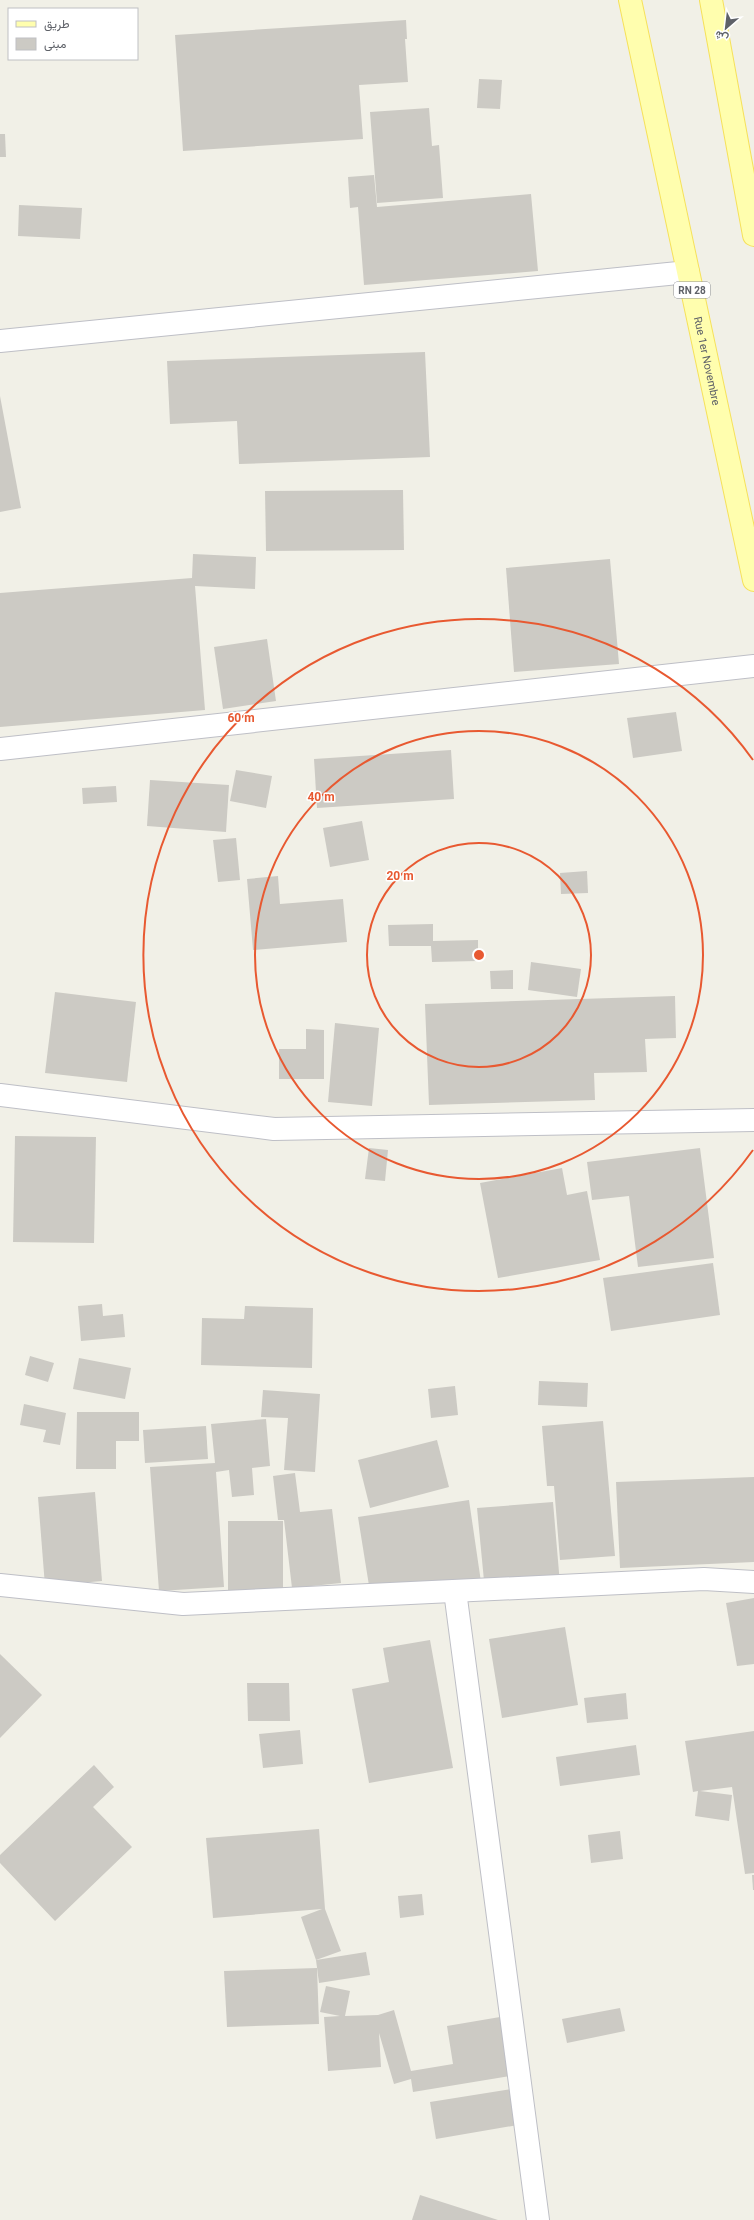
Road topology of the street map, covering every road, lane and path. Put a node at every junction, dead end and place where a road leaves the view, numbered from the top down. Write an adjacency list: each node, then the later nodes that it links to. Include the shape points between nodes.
1 (630, 0): 4 (main road, Rue 1er Novembre / RN 28)
2 (711, 0): 3 (main road)
3 (754, 236)
4 (688, 272): 5 (street); 6 (main road, Rue 1er Novembre / RN 28)
5 (0, 341)
6 (754, 580)
7 (754, 666): 8 (street)
8 (0, 749)
9 (0, 1095): 10 (street, via 274,1129)
10 (754, 1120)
11 (754, 1582): 13 (street, via 704,1579)
12 (0, 1585): 13 (street, via 183,1604)
13 (455, 1591): 14 (street)
14 (538, 2220)

